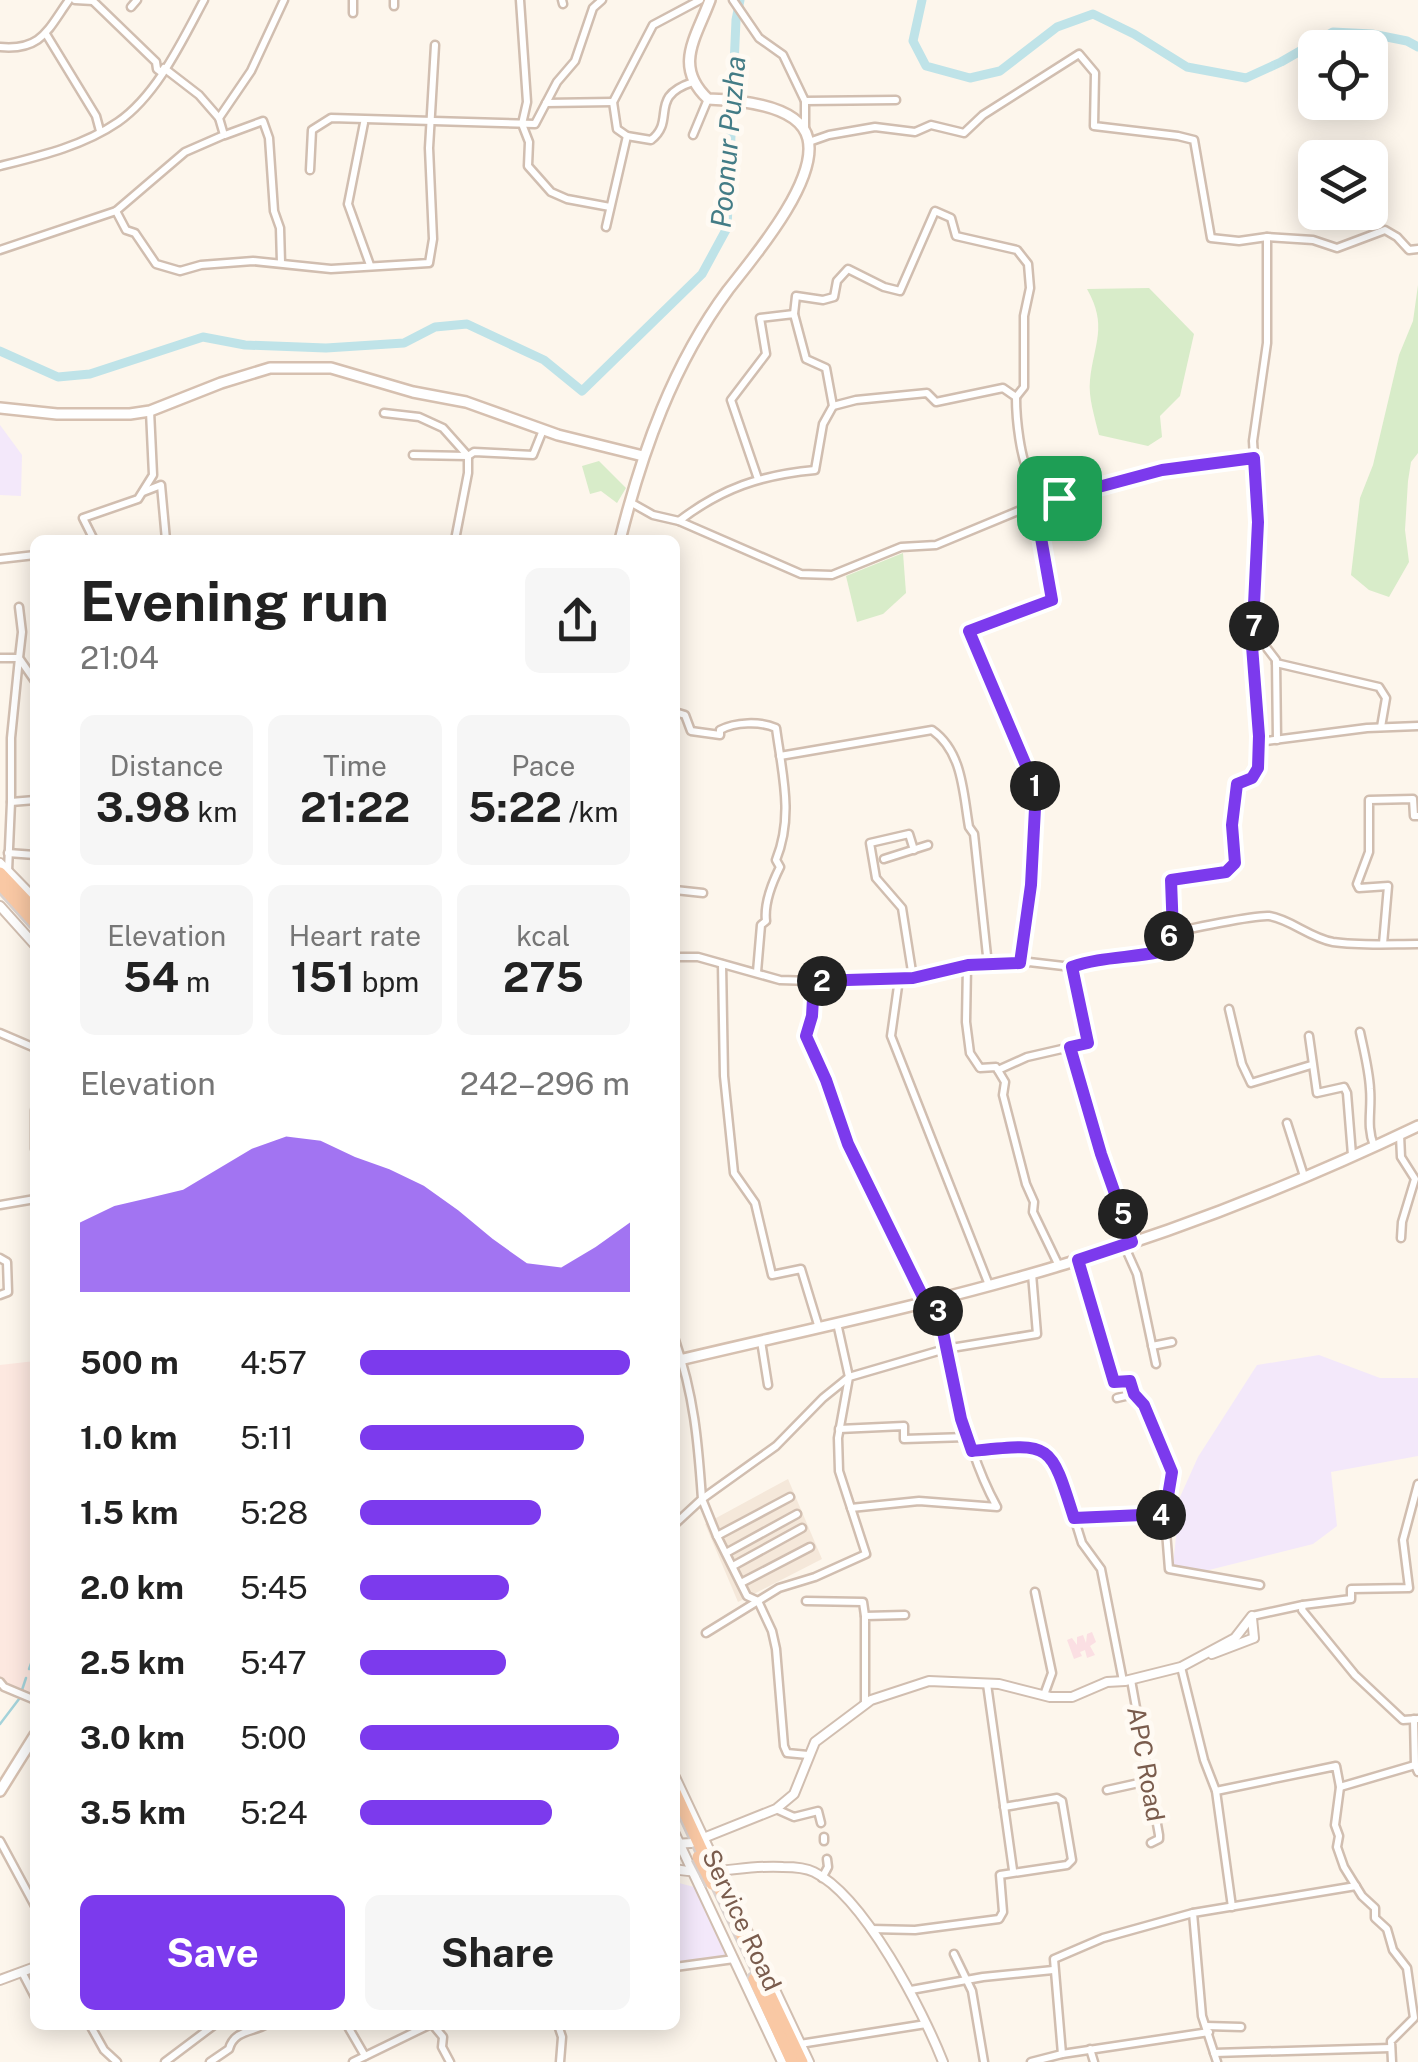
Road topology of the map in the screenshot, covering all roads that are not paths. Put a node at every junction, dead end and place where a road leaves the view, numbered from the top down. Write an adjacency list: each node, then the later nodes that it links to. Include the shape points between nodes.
1 (72, 0): 10 (street); 12 (street)
2 (204, 0): 15 (street)
3 (284, 0): 22 (street, via 252,71)
4 (353, 0): 11 (street)
5 (520, 0): 25 (street, via 527,102)
6 (602, 0): 21 (street, via 575,61)
7 (700, 0): 20 (street, via 653,25)
8 (710, 0): 16 (main road, via 689,54)
9 (733, 0): 18 (street, via 759,38 783,55)
10 (93, 1): 15 (street)
11 (354, 12)
12 (46, 34): 14 (street, via 21,49); 27 (street)
13 (435, 45): 23 (street)
14 (0, 47)
15 (163, 70): 22 (street); 27 (street, via 119,121)
16 (693, 82): 17 (main road); 30 (street, via 667,97 659,134 651,140)
17 (708, 99): 26 (main road, via 748,101); 29 (street)
18 (804, 100): 19 (street); 26 (street)
19 (896, 100)
20 (614, 102): 21 (street); 30 (street, via 617,129)
21 (546, 103): 25 (street, via 535,124)
22 (218, 118): 28 (street)
23 (430, 121): 25 (street); 33 (street, via 331,118 312,130); 41 (street, via 432,258 429,264)
24 (364, 123): 41 (street, via 348,204)
25 (522, 124): 34 (street, via 530,142 528,166 552,192)
26 (805, 130): 31 (main road)
27 (100, 131): 32 (street, via 61,150)
28 (224, 135): 35 (street, via 185,152); 40 (street, via 263,122)
29 (694, 135)
30 (627, 136): 34 (street)
31 (809, 142): 37 (street, via 875,127 915,132 931,125 964,132 1079,54 1096,73 1094,126 1194,140 1211,238); 51 (main road, via 784,216 701,333)
32 (0, 166)
33 (310, 170)
34 (610, 208): 36 (street)
35 (116, 211): 39 (street); 40 (street, via 156,264 180,270)
36 (606, 227)
37 (1267, 237): 38 (street, via 1338,248 1385,230 1409,250); 52 (street, via 1267,344)
38 (1418, 249)
39 (0, 250)
40 (281, 262): 41 (street, via 330,269)
41 (370, 265)
42 (794, 314): 43 (street, via 796,296 834,297 848,269 900,291 936,211 950,218 956,236 1018,250 1028,264 1024,387); 44 (street, via 806,359 826,368); 53 (street, via 760,318 766,354 732,400)
43 (1016, 397): 44 (street, via 1004,388 936,402 927,393); 55 (street, via 1032,479 1060,490)
44 (833, 406): 53 (street, via 823,424 816,470)
45 (0, 408): 46 (main road, via 109,416)
46 (150, 411): 48 (main road, via 221,383 296,365 466,402); 54 (street, via 153,475)
47 (384, 412): 50 (street, via 444,428)
48 (544, 429): 50 (street, via 532,456); 51 (main road)
49 (413, 456): 50 (street)
50 (468, 456): 61 (street)
51 (643, 456): 56 (main road)
52 (1254, 458): 55 (street, via 1162,470); 66 (street)
53 (758, 479): 58 (street, via 709,498)
54 (142, 492): 59 (street, via 83,518); 60 (street, via 161,485)
55 (1059, 498): 57 (street)
56 (630, 502): 58 (street); 62 (main road)
57 (1035, 504): 58 (street, via 936,545 901,548 832,575 801,574); 99 (street, via 1052,600 969,631 1036,789)
58 (679, 521)
59 (92, 535)
60 (166, 535)
61 (455, 535)
62 (621, 535)
63 (30, 556): 64 (street)
64 (0, 559)
65 (18, 607): 68 (street)
66 (1252, 642): 69 (street, via 1266,647); 75 (street)
67 (0, 658): 68 (street)
68 (19, 658): 70 (street); 78 (street)
69 (1276, 663): 73 (street, via 1379,686 1386,698); 74 (street)
70 (30, 674)
71 (680, 714): 76 (street, via 691,731 708,735 720,735 730,724 776,728)
72 (1418, 726): 73 (street)
73 (1381, 727): 74 (street)
74 (1277, 740): 75 (street)
75 (1258, 742): 94 (street, via 1258,768 1237,784 1235,863 1226,872 1171,880)
76 (780, 756): 102 (street, via 932,730 940,736 958,763 974,834); 104 (street, via 786,838 764,907)
77 (30, 800): 78 (street)
78 (11, 802): 82 (street)
79 (1418, 816): 96 (street, via 1413,799 1369,800 1369,852 1357,884 1388,886)
80 (928, 845): 81 (street)
81 (914, 850): 84 (street); 105 (street, via 909,834 870,843 876,878 902,908)
82 (8, 853): 83 (street); 86 (street)
83 (30, 855)
84 (884, 859)
85 (0, 862): 86 (street)
86 (4, 872): 90 (street); 91 (highway)
87 (0, 884): 93 (highway)
88 (680, 891): 89 (street)
89 (703, 893)
90 (30, 895)
91 (30, 904)
92 (0, 906): 95 (street)
93 (30, 917)
94 (1173, 933): 96 (street, via 1272,916 1333,942); 103 (street, via 1159,952)
95 (30, 939)
96 (1383, 944): 97 (street)
97 (1418, 944)
98 (680, 957): 100 (street)
99 (1020, 963): 102 (street); 103 (street)
100 (722, 964): 104 (street); 134 (street, via 734,1173 756,1204 772,1275 801,1269)
101 (968, 965): 102 (street); 105 (street); 115 (street, via 970,1053 980,1068)
102 (988, 966)
103 (1072, 967): 113 (street, via 1088,1043)
104 (757, 972): 107 (street)
105 (913, 978): 106 (street)
106 (900, 979): 107 (street); 130 (street, via 890,1036)
107 (814, 981): 132 (street, via 806,1036 848,1144)
108 (1229, 1009): 114 (street, via 1251,1083)
109 (1360, 1032): 119 (street)
110 (0, 1033): 112 (street)
111 (1309, 1036): 114 (street)
112 (30, 1046)
113 (1070, 1047): 115 (street); 125 (street)
114 (1311, 1066): 120 (street, via 1317,1093 1344,1087)
115 (998, 1070): 128 (street, via 1033,1212)
116 (1287, 1124): 121 (street)
117 (1418, 1126): 118 (main road)
118 (1400, 1134): 119 (main road); 124 (street, via 1402,1157 1415,1180)
119 (1374, 1146): 120 (main road)
120 (1352, 1155): 121 (main road)
121 (1304, 1176): 125 (main road)
122 (30, 1200): 123 (street)
123 (0, 1205)
124 (1401, 1238)
125 (1128, 1244): 127 (main road); 137 (street)
126 (0, 1258): 131 (street, via 7,1262 8,1292)
127 (1078, 1260): 128 (main road); 144 (street, via 1114,1382 1130,1381)
128 (1059, 1266): 129 (main road)
129 (1032, 1273): 130 (main road); 138 (street, via 1037,1334)
130 (989, 1285): 132 (main road)
131 (0, 1295)
132 (931, 1299): 133 (main road); 138 (street)
133 (837, 1323): 134 (main road); 142 (street)
134 (819, 1328): 135 (main road)
135 (761, 1342): 139 (main road); 143 (street)
136 (1172, 1342): 137 (street)
137 (1152, 1346): 141 (street)
138 (945, 1348): 142 (street); 147 (street)
139 (680, 1360)
140 (680, 1364): 151 (street, via 697,1421)
141 (1156, 1364)
142 (849, 1377): 146 (street); 151 (street, via 776,1446)
143 (768, 1385)
144 (1134, 1394): 145 (street); 154 (street, via 1172,1472)
145 (1117, 1398)
146 (839, 1430): 147 (street, via 904,1426 904,1439); 152 (street, via 840,1470)
147 (967, 1437): 148 (street)
148 (972, 1451): 152 (street, via 997,1507 919,1501); 155 (street, APC Road, via 1028,1445 1040,1450 1058,1466)
149 (1418, 1484): 164 (street, via 1404,1540)
150 (790, 1497): 158 (street)
151 (702, 1499): 156 (street); 158 (street)
152 (851, 1508): 167 (street, via 866,1554)
153 (797, 1514): 160 (street)
154 (1165, 1514): 155 (street); 163 (street, via 1170,1569)
155 (1074, 1518): 176 (street, APC Road, via 1082,1544 1101,1569)
156 (680, 1519)
157 (802, 1528): 161 (street)
158 (717, 1536): 160 (street)
159 (810, 1547): 162 (street)
160 (726, 1553): 161 (street)
161 (732, 1566): 162 (street)
162 (740, 1583): 167 (street)
163 (1260, 1585)
164 (1408, 1588): 165 (street); 169 (street, via 1351,1590 1351,1599)
165 (1418, 1588)
166 (1035, 1592): 181 (street, via 1052,1673)
167 (758, 1600): 173 (street); 186 (street, via 776,1649 784,1746 787,1753)
168 (806, 1601): 171 (street, via 863,1602)
169 (1303, 1605): 172 (street); 184 (street, via 1356,1676 1404,1720)
170 (905, 1615): 171 (street)
171 (865, 1616): 183 (street)
172 (1252, 1616): 174 (street, via 1234,1638); 174 (street, via 1254,1638)
173 (706, 1633)
174 (1198, 1658): 175 (street)
175 (1181, 1667): 176 (street); 192 (street)
176 (1127, 1680): 181 (street, via 1072,1696); 188 (street, APC Road)
177 (0, 1682): 180 (street)
178 (986, 1684): 181 (street); 183 (street, via 929,1681); 194 (street)
179 (0, 1690): 180 (street)
180 (19, 1694): 182 (street)
181 (1044, 1695)
182 (30, 1698)
183 (865, 1704): 186 (street, via 814,1742)
184 (1416, 1719): 187 (street)
185 (30, 1743): 191 (main road)
186 (808, 1755): 195 (street, via 794,1794)
187 (1416, 1764): 189 (street)
188 (1148, 1781): 190 (street); 200 (street, APC Road, via 1159,1839)
189 (1340, 1786): 192 (street, via 1336,1766); 207 (street, via 1337,1847)
190 (1107, 1790)
191 (0, 1791)
192 (1216, 1791): 209 (street)
193 (680, 1800): 199 (street, Service Road)
194 (1004, 1806): 203 (street); 203 (street, via 1062,1801 1071,1850 1067,1865)
195 (776, 1809): 197 (street, via 794,1817 818,1811); 199 (street)
196 (680, 1810): 199 (highway)
197 (822, 1823)
198 (0, 1841): 208 (street)
199 (689, 1842): 204 (street); 206 (street, Service Road); 206 (highway, bridge)
200 (1151, 1843)
201 (827, 1859): 205 (street)
202 (680, 1870): 204 (street)
203 (1013, 1871): 211 (street, via 1000,1875 998,1919)
204 (694, 1872): 206 (street); 213 (street)
205 (822, 1878): 206 (street, via 784,1867); 211 (street)
206 (716, 1879): 232 (street, Service Road); 245 (highway); 246 (highway)
207 (1356, 1886): 209 (street); 233 (street, via 1408,1968 1414,2018 1398,2031)
208 (30, 1897)
209 (1232, 1907): 210 (street)
210 (1193, 1913): 216 (street, via 1054,1958); 224 (street)
211 (870, 1929): 221 (street)
212 (954, 1954): 219 (street)
213 (734, 1959): 214 (street); 244 (street)
214 (680, 1966)
215 (30, 1968): 217 (street)
216 (1053, 1970): 219 (street); 236 (street)
217 (22, 1972): 218 (street); 220 (street)
218 (0, 1980)
219 (969, 1980): 221 (street); 248 (street)
220 (30, 1987)
221 (911, 1990): 222 (street)
222 (928, 2024): 232 (street); 247 (street)
223 (1241, 2026): 224 (street)
224 (1208, 2029): 234 (street); 235 (street)
225 (93, 2030): 238 (street)
226 (208, 2030): 239 (street)
227 (244, 2030): 240 (street)
228 (349, 2030): 237 (street)
229 (419, 2030): 237 (street)
230 (435, 2030): 242 (street)
231 (560, 2030): 243 (street)
232 (800, 2044): 246 (street, Service Road)
233 (1392, 2048): 235 (street); 252 (street)
234 (1090, 2049): 236 (street); 250 (street)
235 (1214, 2053): 251 (street)
236 (1062, 2054): 249 (street)
237 (364, 2056): 241 (street)
238 (117, 2062)
239 (166, 2062)
240 (210, 2062)
241 (353, 2062)
242 (450, 2062)
243 (560, 2062)
244 (782, 2062)
245 (792, 2062)
246 (805, 2062)
247 (943, 2062)
248 (984, 2062)
249 (1031, 2062)
250 (1094, 2062)
251 (1216, 2062)
252 (1392, 2062)

